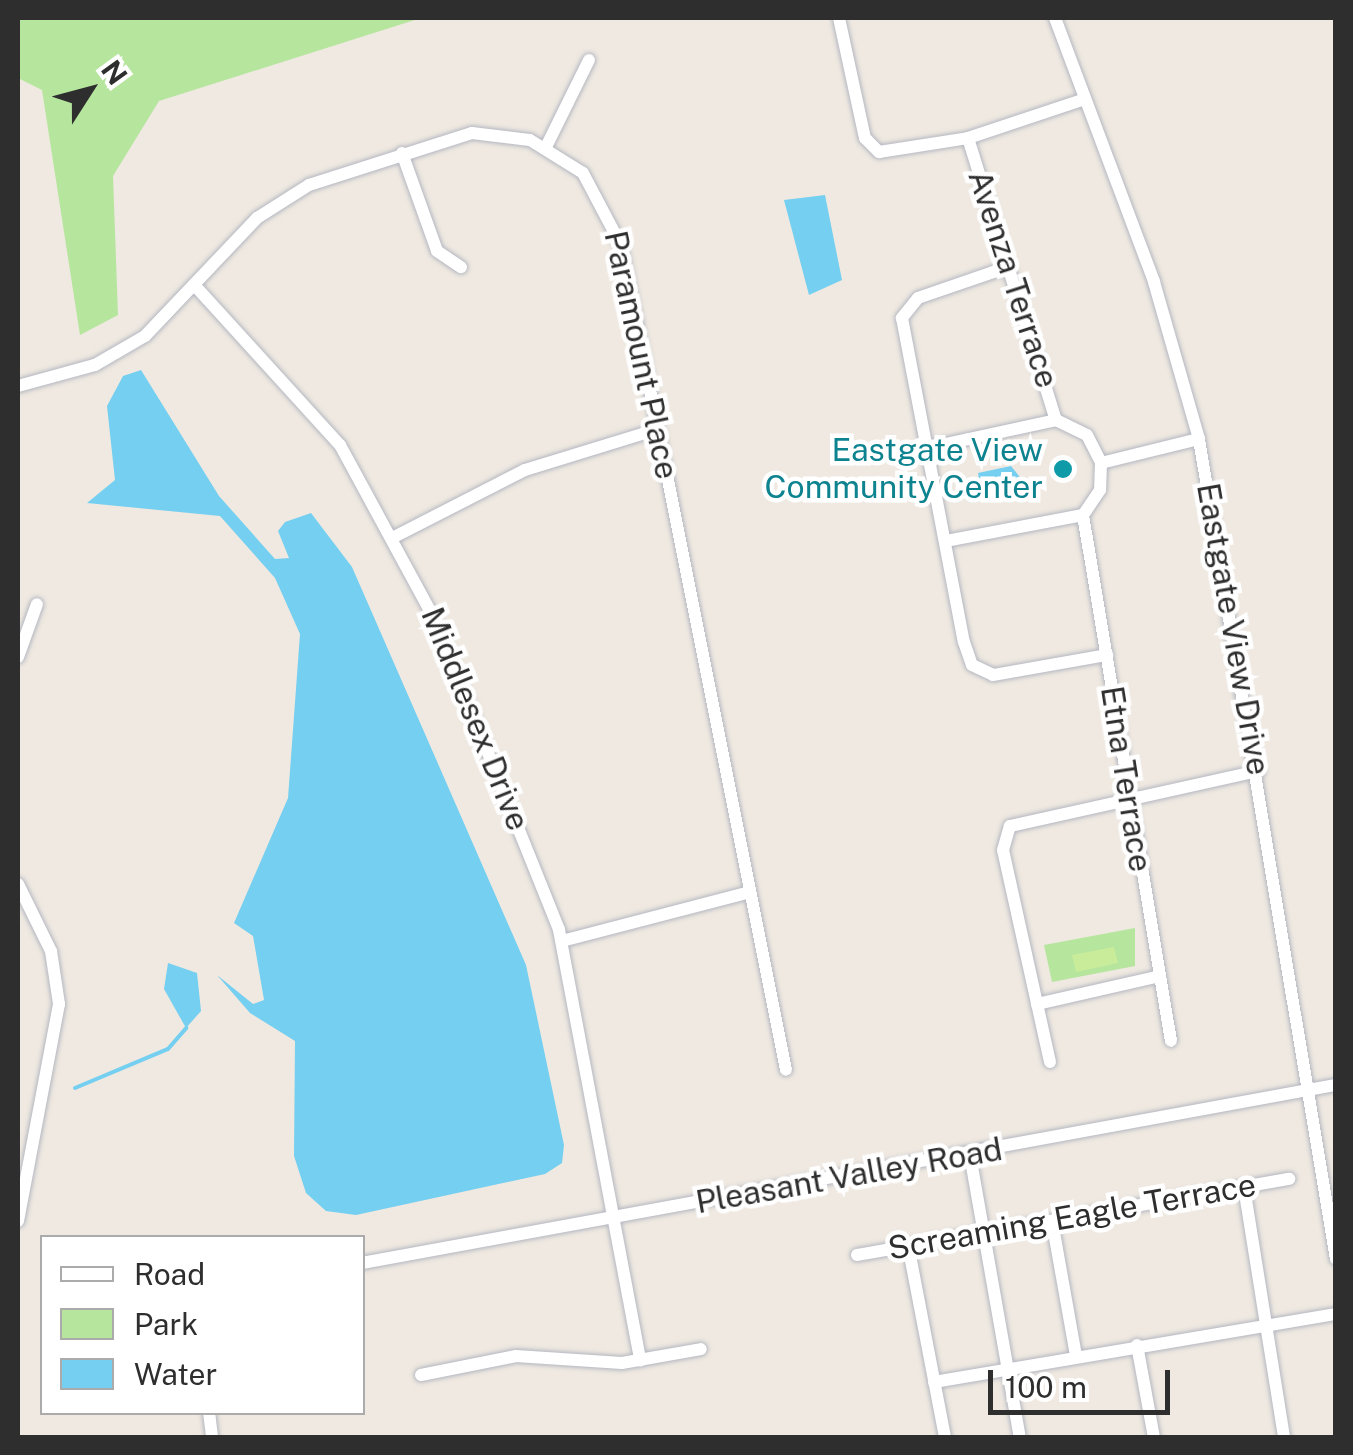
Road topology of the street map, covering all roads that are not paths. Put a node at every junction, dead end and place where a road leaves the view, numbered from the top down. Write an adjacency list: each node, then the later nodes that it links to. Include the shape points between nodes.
1 (839, 18): 5 (street, via 869,144 886,154)
2 (1055, 18): 4 (street, Eastgate View Drive)
3 (590, 60): 6 (street)
4 (1085, 99): 5 (street); 14 (street, Eastgate View Drive, via 1154,282)
5 (968, 138): 9 (street, Avenza Terrace)
6 (546, 147): 7 (street, Paramount Place, via 472,133); 13 (street, Paramount Place, via 583,173 614,220)
7 (402, 153): 8 (street, via 437,252); 10 (street, Paramount Place, via 289,194)
8 (461, 267)
9 (1008, 267): 12 (street, Avenza Terrace); 15 (street, via 918,298 904,312)
10 (197, 288): 11 (street, Paramount Place, via 121,352); 18 (street, Middlesex Drive, via 313,409)
11 (18, 386)
12 (1056, 420): 15 (street); 16 (street, via 1087,434)
13 (658, 429): 18 (street, via 524,470); 26 (street, Paramount Place)
14 (1199, 439): 16 (street); 23 (street, Eastgate View Drive)
15 (927, 448): 19 (street)
16 (1101, 462): 17 (street, via 1100,490)
17 (1084, 516): 19 (street); 21 (street, Etna Terrace)
18 (396, 536): 27 (street, Middlesex Drive)
19 (946, 540): 21 (street, via 978,670)
20 (37, 604): 22 (street)
21 (1107, 656): 24 (street, Etna Terrace)
22 (18, 657)
23 (1259, 770): 24 (street); 34 (street, Eastgate View Drive)
24 (1126, 796): 28 (street, Etna Terrace); 29 (street, via 1024,817 1006,833)
25 (18, 884): 39 (street, via 51,950 59,1004)
26 (750, 892): 27 (street); 32 (street, Paramount Place)
27 (562, 941): 38 (street, Middlesex Drive)
28 (1160, 976): 29 (street); 30 (street, Etna Terrace)
29 (1037, 1004): 31 (street)
30 (1171, 1041)
31 (1050, 1062)
32 (786, 1070)
33 (1336, 1085): 34 (street, Pleasant Valley Road)
34 (1308, 1089): 35 (street, Pleasant Valley Road); 44 (street, Eastgate View Drive)
35 (970, 1155): 38 (street, Pleasant Valley Road); 41 (street)
36 (1288, 1179): 37 (street, Screaming Eagle Terrace)
37 (1244, 1187): 40 (street, Screaming Eagle Terrace); 47 (street)
38 (614, 1218): 45 (street, Pleasant Valley Road); 51 (street, Middlesex Drive)
39 (18, 1221)
40 (1052, 1221): 41 (street, Screaming Eagle Terrace); 50 (street)
41 (982, 1233): 42 (street, Screaming Eagle Terrace); 52 (street)
42 (908, 1245): 43 (street, Screaming Eagle Terrace); 54 (street)
43 (856, 1255)
44 (1336, 1259)
45 (365, 1262)
46 (1336, 1314): 47 (street)
47 (1266, 1326): 48 (street); 58 (street)
48 (1137, 1346): 50 (street); 57 (street)
49 (701, 1349): 51 (street)
50 (1076, 1356): 52 (street)
51 (640, 1360): 53 (street, via 516,1356)
52 (1007, 1369): 54 (street); 56 (street)
53 (421, 1376)
54 (934, 1382): 55 (street)
55 (945, 1438)
56 (1020, 1438)
57 (1154, 1438)
58 (1284, 1438)

